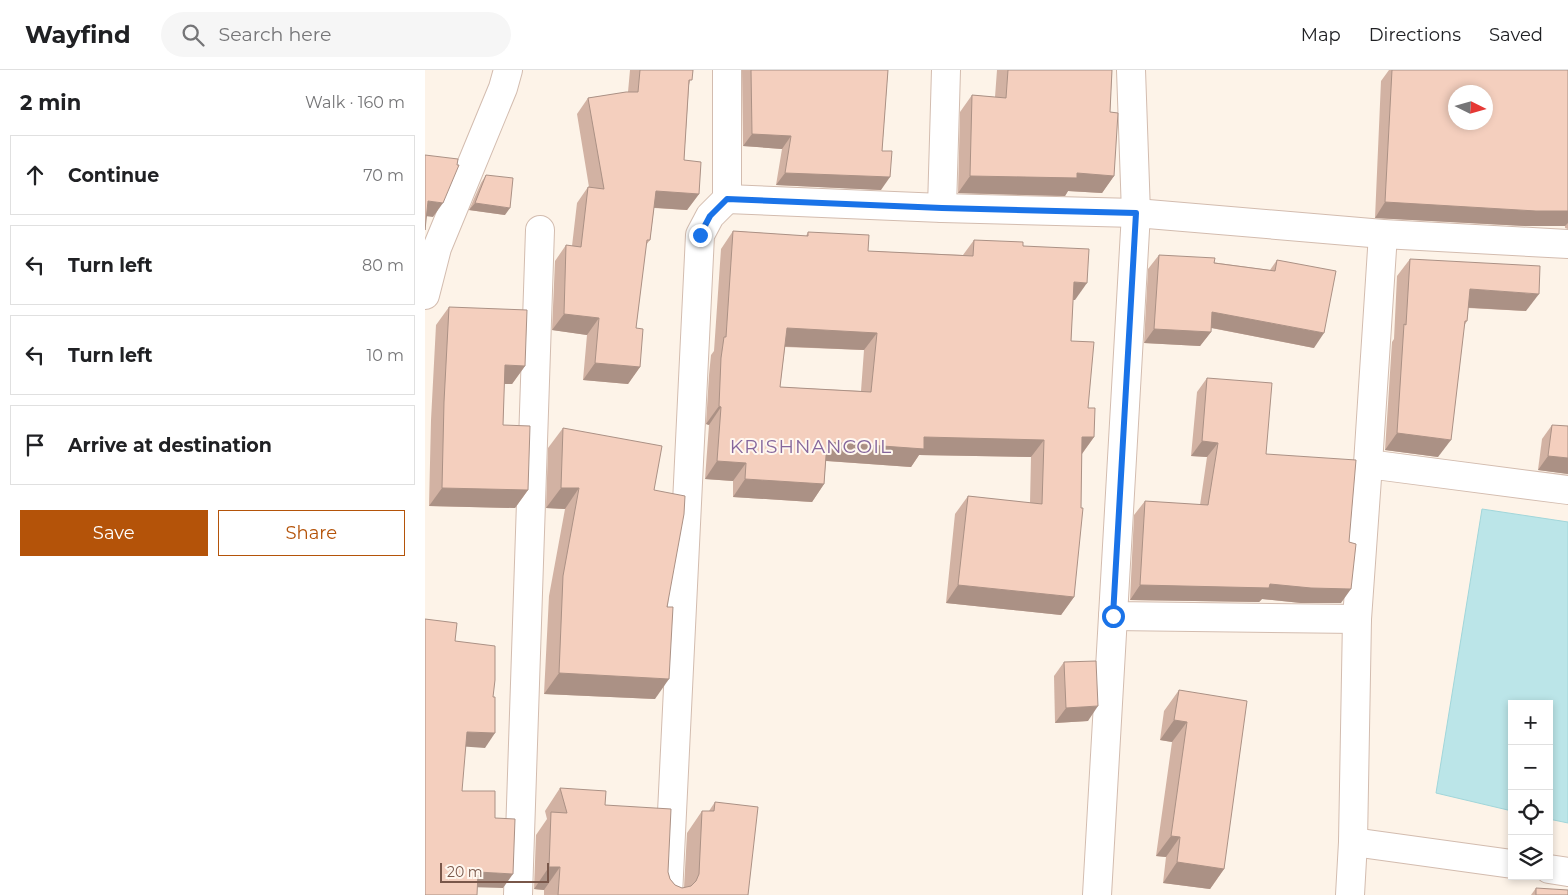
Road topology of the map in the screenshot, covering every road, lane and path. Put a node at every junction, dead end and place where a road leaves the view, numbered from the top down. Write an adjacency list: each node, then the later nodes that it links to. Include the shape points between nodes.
1 (508, 70): 11 (street, via 437,248)
2 (727, 70): 5 (street)
3 (946, 70): 6 (street)
4 (1131, 70): 7 (street)
5 (727, 199): 6 (street); 21 (street, via 710,216 700,235)
6 (942, 208): 7 (street)
7 (1136, 213): 9 (street); 14 (street)
8 (540, 230): 20 (street)
9 (1383, 234): 10 (street); 12 (street)
10 (1568, 244)
11 (425, 295)
12 (1368, 464): 13 (street); 15 (street)
13 (1568, 490)
14 (1113, 616): 15 (street); 22 (street)
15 (1357, 619): 16 (street)
16 (1353, 842): 17 (street); 23 (street)
17 (1508, 863)
18 (1553, 870): 19 (street)
19 (1568, 872)
20 (518, 895)
21 (668, 895)
22 (1097, 895)
23 (1350, 895)

